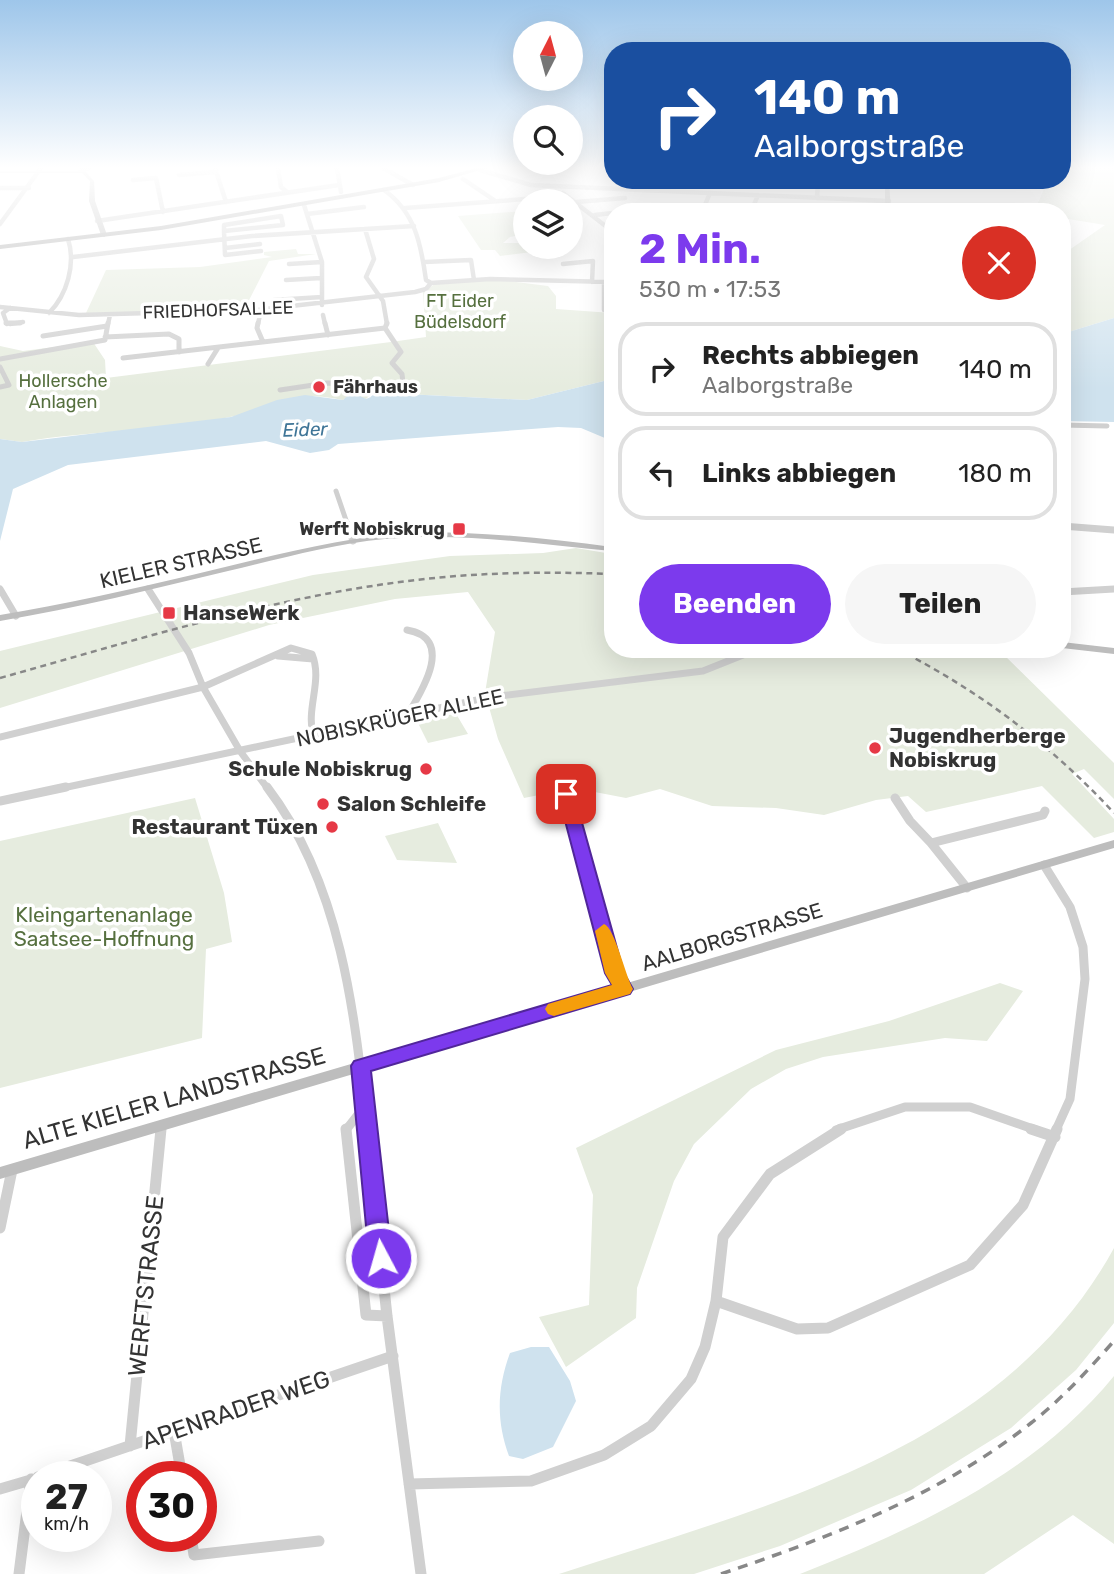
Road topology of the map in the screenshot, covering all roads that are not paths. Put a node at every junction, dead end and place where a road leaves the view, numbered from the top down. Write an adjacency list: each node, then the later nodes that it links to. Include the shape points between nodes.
1 (47, 241): 9 (main road)
2 (69, 241): 12 (street)
3 (203, 241): 12 (street)
4 (224, 241): 10 (street)
5 (317, 241): 13 (street)
6 (369, 241): 24 (street, via 374,259 366,277)
7 (421, 241): 14 (street)
8 (260, 244): 10 (street)
9 (0, 247)
10 (225, 248): 11 (street, via 225,256)
11 (261, 251)
12 (73, 257): 31 (street, via 55,308)
13 (322, 262): 15 (street); 17 (street)
14 (424, 262): 19 (street, via 471,260); 22 (street, via 426,280)
15 (289, 264)
16 (563, 264): 20 (street, via 593,261)
17 (321, 278): 18 (street); 23 (street)
18 (286, 280)
19 (474, 280): 20 (street, FRIEDHOFSALLEE); 22 (street, FRIEDHOFSALLEE)
20 (592, 282): 21 (street, FRIEDHOFSALLEE)
21 (604, 282): 30 (street)
22 (431, 283): 24 (street, FRIEDHOFSALLEE, via 422,290)
23 (322, 297): 25 (street); 26 (street)
24 (380, 297): 26 (street, FRIEDHOFSALLEE); 36 (street, via 387,311)
25 (274, 300)
26 (322, 305): 29 (street, FRIEDHOFSALLEE)
27 (0, 307): 28 (street, FRIEDHOFSALLEE)
28 (10, 308): 31 (street, FRIEDHOFSALLEE); 34 (street, via 4,313 7,325)
29 (261, 310): 32 (street, FRIEDHOFSALLEE); 40 (street, via 257,328)
30 (604, 310)
31 (49, 313): 32 (street, FRIEDHOFSALLEE)
32 (110, 315): 35 (street)
33 (323, 315): 37 (street)
34 (23, 322)
35 (107, 326): 38 (street); 39 (street)
36 (385, 328): 37 (street); 47 (street, via 401,352 392,363)
37 (328, 335): 40 (street)
38 (105, 337): 42 (street, via 169,334 178,339); 44 (street, via 95,344)
39 (36, 339)
40 (263, 342): 41 (street)
41 (218, 348): 42 (street); 45 (street)
42 (179, 352): 43 (street)
43 (123, 358)
44 (0, 359)
45 (208, 364)
46 (0, 367): 49 (street, via 9,385)
47 (403, 383): 48 (street); 50 (street, via 327,383)
48 (413, 384)
49 (0, 387)
50 (280, 390)
51 (1071, 425): 52 (street)
52 (1107, 425)
53 (336, 491): 56 (street)
54 (1071, 527): 55 (street)
55 (1114, 530)
56 (354, 541): 57 (street, KIELER STRASSE, via 497,537); 59 (street, KIELER STRASSE)
57 (604, 548)
58 (0, 589): 62 (street)
59 (148, 589): 62 (street, KIELER STRASSE); 68 (street, via 189,653)
60 (1114, 589): 61 (street)
61 (1071, 591)
62 (16, 616): 63 (street, KIELER STRASSE)
63 (0, 618)
64 (407, 630): 69 (street, via 427,636 432,663 422,694)
65 (1071, 646): 66 (street)
66 (1114, 651)
67 (736, 658): 69 (street, NOBISKRÜGER ALLEE, via 703,671 491,697)
68 (203, 687): 70 (street, via 272,657 313,659 318,668 310,723); 71 (street); 72 (street)
69 (408, 714): 70 (street, NOBISKRÜGER ALLEE)
70 (313, 735): 72 (street, NOBISKRÜGER ALLEE)
71 (0, 737)
72 (240, 751): 74 (street, NOBISKRÜGER ALLEE); 82 (street, via 271,792 315,871 343,953)
73 (895, 798): 77 (street)
74 (0, 801)
75 (570, 811): 81 (street)
76 (1045, 811): 77 (street, via 1043,816)
77 (931, 843): 80 (street)
78 (1114, 844): 79 (street, AALBORGSTRASSE)
79 (1044, 865): 80 (street, AALBORGSTRASSE); 85 (street, via 1070,907 1083,947 1085,979 1070,1099)
80 (967, 888): 81 (street, AALBORGSTRASSE)
81 (623, 989): 82 (street, AALBORGSTRASSE)
82 (361, 1066): 83 (street); 84 (street, ALTE KIELER LANDSTRASSE)
83 (364, 1107): 89 (street); 89 (street, via 346,1128 364,1303 366,1315)
84 (161, 1125): 86 (street, ALTE KIELER LANDSTRASSE); 92 (street, WERFTSTRASSE)
85 (1055, 1136): 88 (street, via 1023,1205 970,1265 828,1328 797,1329); 88 (street, via 970,1107 905,1107 834,1131 770,1174 723,1237)
86 (6, 1171): 87 (street)
87 (0, 1228)
88 (716, 1301): 96 (street, via 705,1347 691,1379 651,1426 604,1455 531,1481)
89 (387, 1316): 90 (street)
90 (393, 1356): 91 (street, APENRADER WEG); 96 (street)
91 (174, 1431): 92 (street, APENRADER WEG); 94 (street)
92 (130, 1446): 93 (street, APENRADER WEG)
93 (85, 1461)
94 (179, 1461)
95 (21, 1482): 97 (street, APENRADER WEG)
96 (410, 1484): 102 (street)
97 (0, 1489)
98 (319, 1541): 100 (street)
99 (23, 1552): 101 (street)
100 (194, 1552)
101 (19, 1574)
102 (421, 1574)

